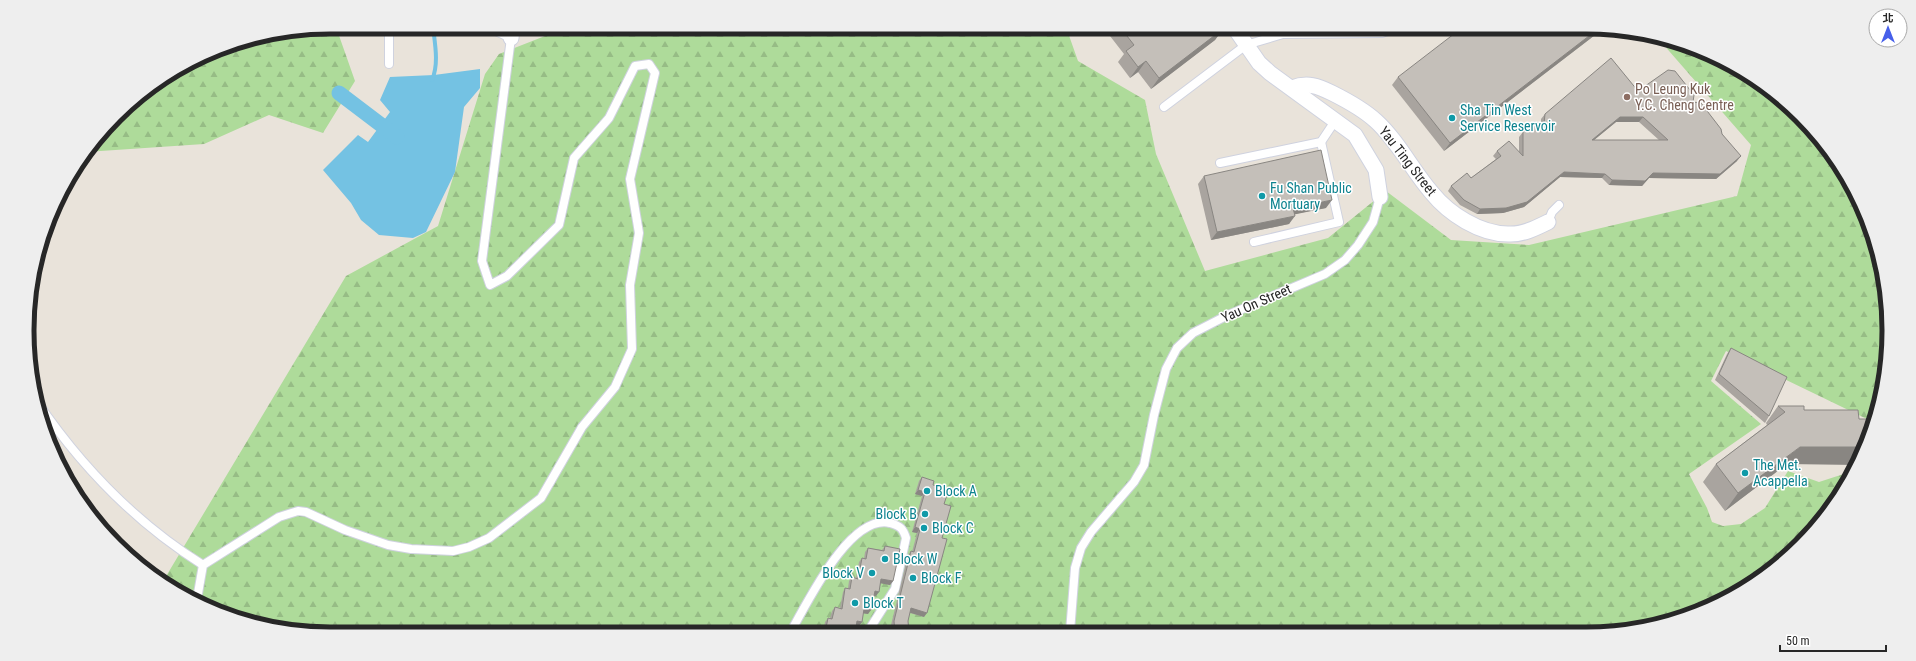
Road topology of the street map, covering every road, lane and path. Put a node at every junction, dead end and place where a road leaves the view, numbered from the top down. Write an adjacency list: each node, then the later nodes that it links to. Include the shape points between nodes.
1 (390, 34): 6 (lane)
2 (511, 34): 17 (lane, via 482,262 490,285 508,276 559,225 574,158 609,118 636,66 648,64 655,73 630,179 639,233 630,285 632,349 615,387 582,428 542,498 489,538 469,547 453,551 434,551 388,545 298,511 279,517)
3 (1239, 34): 5 (street, Yau On Street)
4 (1283, 34): 5 (lane)
5 (1246, 45): 7 (street, Yau On Street, via 1260,63); 8 (lane)
6 (389, 64)
7 (1292, 88): 9 (street, Yau On Street); 14 (street, Yau Ting Street, via 1300,84 1322,88 1353,104 1376,121 1432,194 1456,216 1484,230 1508,234 1534,229)
8 (1164, 107)
9 (1335, 121): 10 (lane); 12 (street, Yau On Street, via 1355,135 1376,170)
10 (1321, 142): 11 (lane); 15 (lane, via 1339,222)
11 (1220, 163)
12 (1380, 198): 21 (lane, Yau On Street, via 1373,222 1345,260 1325,274 1228,315 1192,334 1177,348 1166,369 1144,465 1134,482 1091,532 1081,548 1075,568)
13 (1559, 205): 14 (lane, via 1552,212)
14 (1548, 222)
15 (1254, 242)
16 (46, 414): 17 (lane, via 69,446 113,493 137,516)
17 (203, 565): 18 (lane)
18 (198, 595)
19 (793, 627): 20 (lane, via 829,566 857,534 873,524 886,522 898,525 906,538 895,589)
20 (871, 627)
21 (1070, 627)

